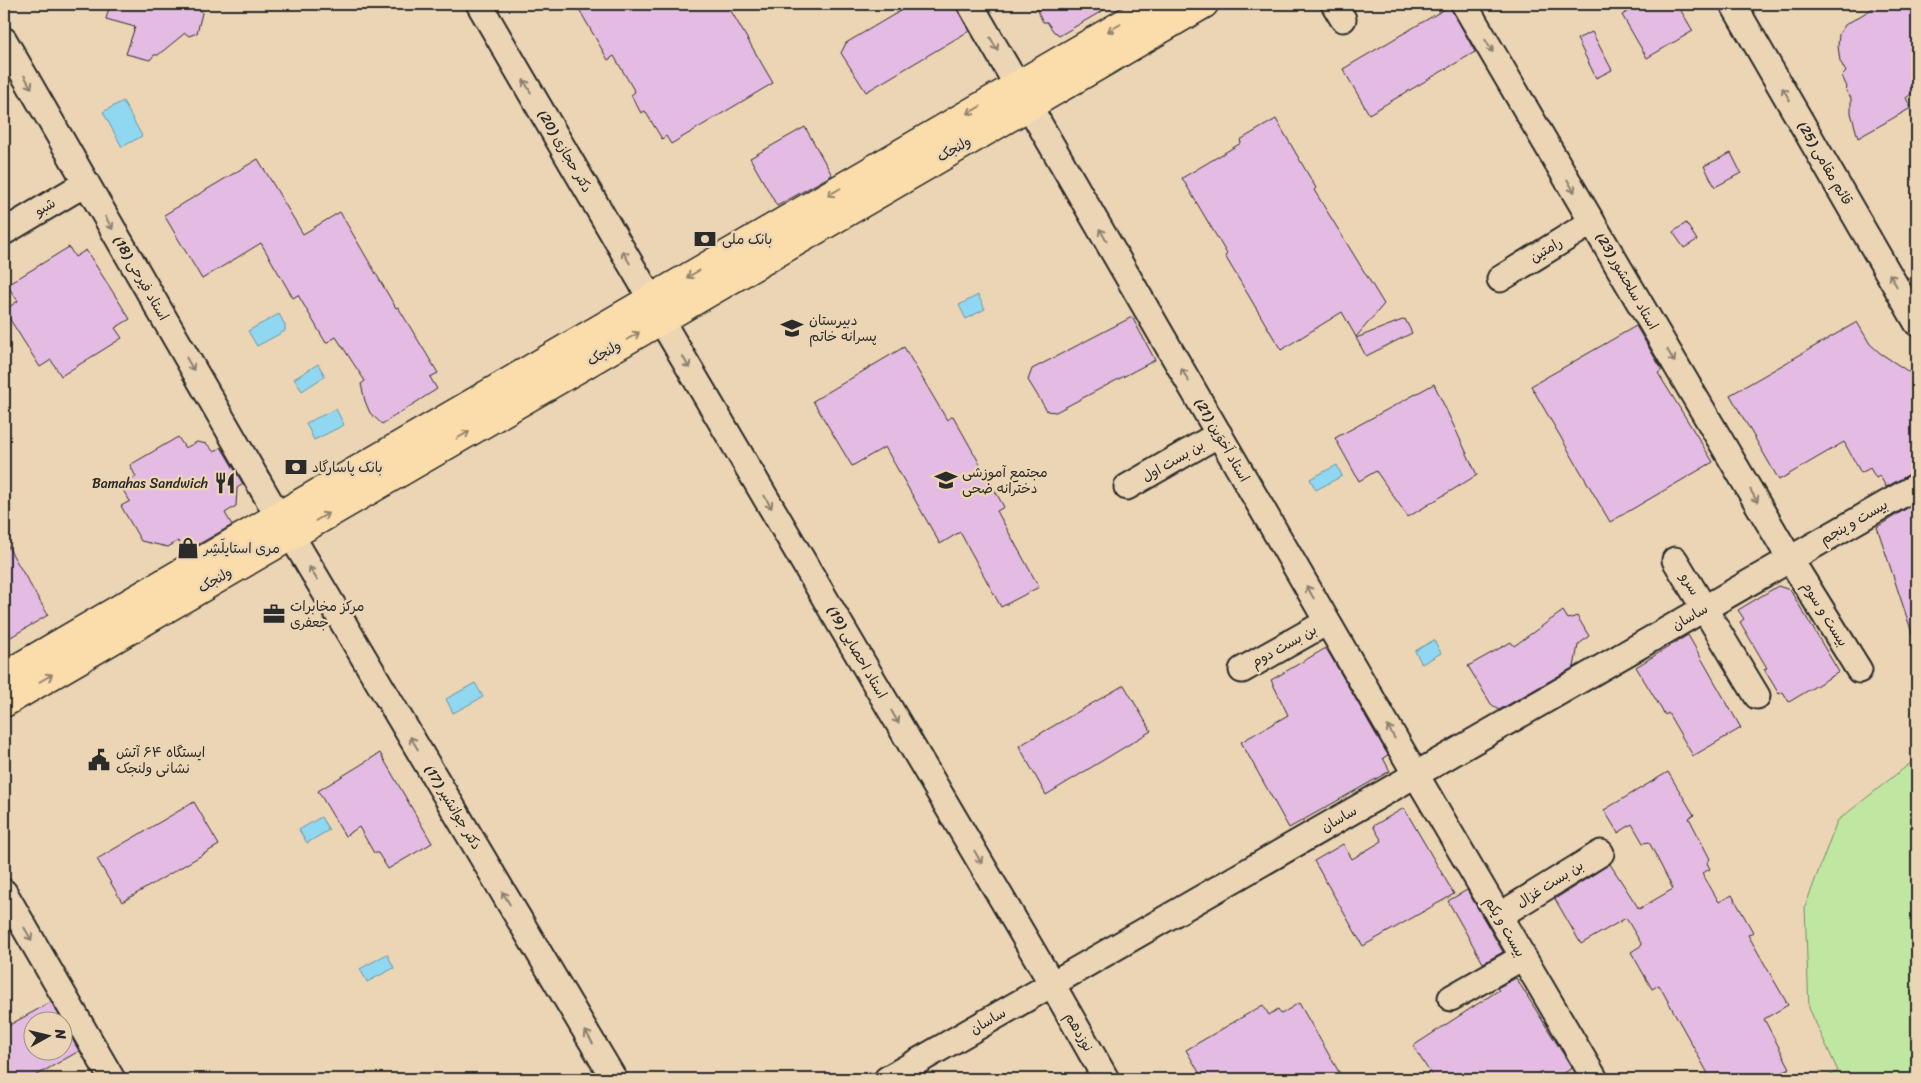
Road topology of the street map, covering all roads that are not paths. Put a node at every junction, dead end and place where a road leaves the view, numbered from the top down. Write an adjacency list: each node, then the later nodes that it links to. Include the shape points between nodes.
1 (480, 4): 13 (street, دکتر حجازی (20), one-way to 1)
2 (970, 4): 8 (street, استاد اَخوَين (21), one-way to 8)
3 (1156, 4): 8 (main road, ولنجک, one-way to 8)
4 (1204, 4): 8 (main road, ولنجک)
5 (1464, 4): 10 (street, استاد سلحشور (23), one-way to 10)
6 (1734, 4): 14 (street, قائم مقامی (25), one-way to 6)
7 (4, 40): 9 (street, استاد فیرحی (18), one-way to 9)
8 (1023, 95): 13 (main road, ولنجک); 15 (street, استاد اَخوَين (21), one-way to 8)
9 (86, 182): 11 (street, شبو); 18 (street, استاد فیرحی (18), one-way to 18)
10 (1592, 222): 12 (street, رامتین); 19 (street, استاد سلحشور (23), one-way to 19)
11 (4, 232)
12 (1500, 279)
13 (656, 309): 18 (main road, ولنجک); 33 (street, استاد احصایی (19), one-way to 33)
14 (1917, 323)
15 (1219, 434): 17 (street, بن بست اول); 22 (street, استاد اَخوَين (21), one-way to 15)
16 (1917, 486): 19 (street, بیست و پنجم)
17 (1127, 487)
18 (284, 526): 25 (main road, ولنجک); 27 (main road, ولنجک, one-way to 18); 36 (street, دکتر جوانشیر (17), one-way to 18)
19 (1790, 559): 21 (street, ساسان); 24 (street, بیست و سوم)
20 (1675, 560): 21 (street, سرو)
21 (1704, 608): 26 (street, سرو); 28 (street, ساسان)
22 (1327, 622): 23 (street, بن بست دوم); 28 (street, استاد اَخوَين (21), one-way to 22)
23 (1242, 670)
24 (1859, 670)
25 (4, 676)
26 (1757, 696)
27 (4, 703)
28 (1416, 775): 31 (street, بیست و یکم); 33 (street, ساسان)
29 (1601, 853): 31 (street, بن بست غزال)
30 (4, 892): 35 (street, one-way to 35)
31 (1499, 916): 32 (street, بیست و یکم)
32 (1523, 957): 34 (street); 39 (street, بیست و یکم)
33 (1052, 984): 37 (street, ساسان); 38 (street, نوزدهم)
34 (1451, 998)
35 (112, 1079)
36 (614, 1079)
37 (887, 1079)
38 (1106, 1079)
39 (1595, 1079)

